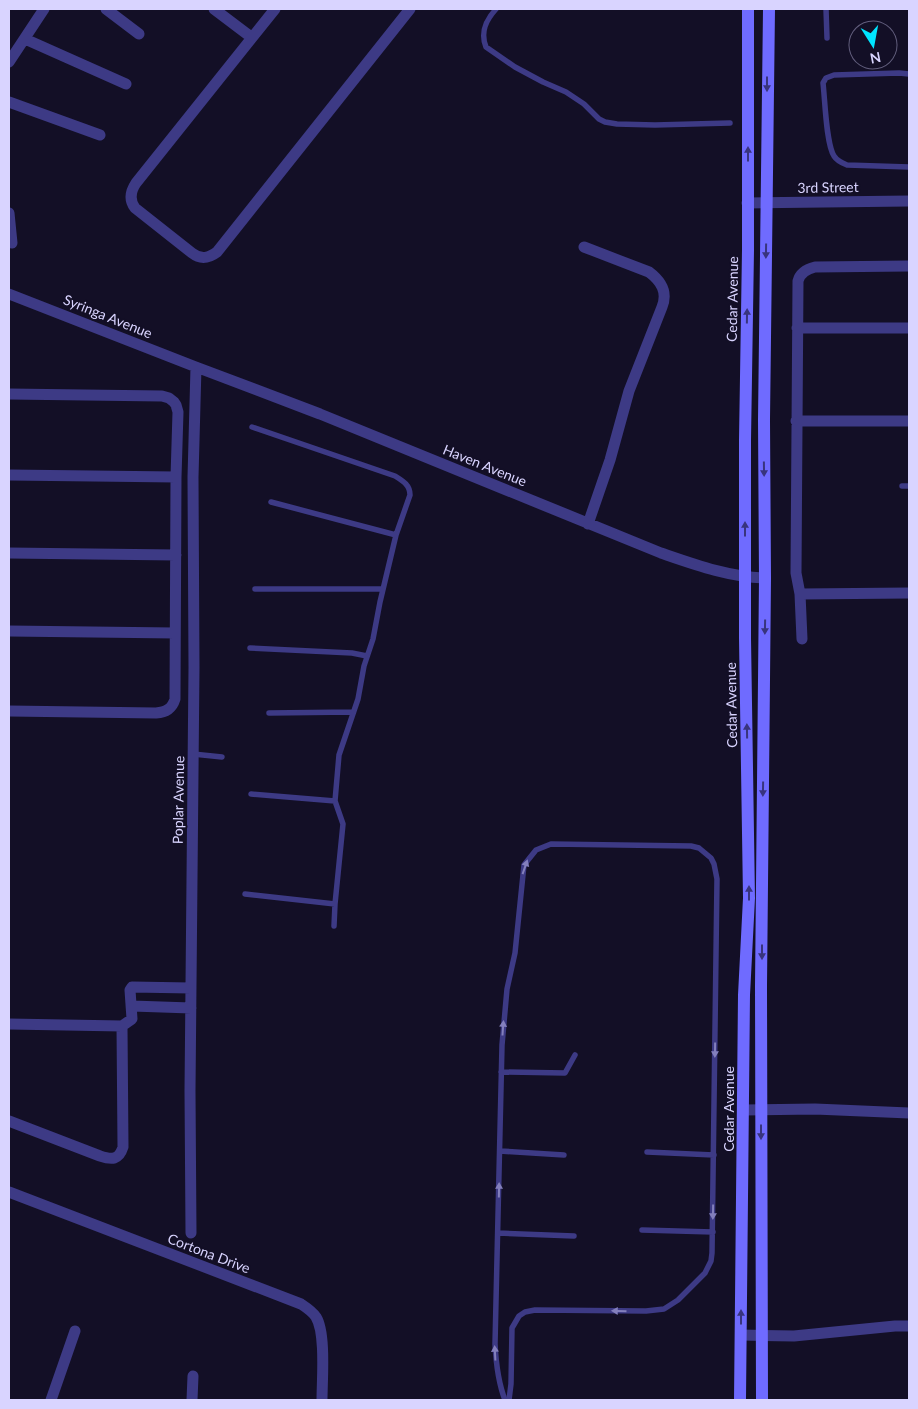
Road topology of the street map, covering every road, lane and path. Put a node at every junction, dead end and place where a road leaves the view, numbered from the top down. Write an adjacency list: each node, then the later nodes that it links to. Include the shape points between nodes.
1 (106, 9): 10 (street)
2 (214, 9): 11 (street)
3 (275, 9): 11 (street)
4 (410, 9): 11 (street, via 217,252 209,257 199,257 136,208 131,195 136,183)
5 (496, 9): 18 (lane, via 483,32 486,47 528,74 566,92 587,106 600,120 610,124)
6 (748, 9): 23 (main road, Cedar Avenue, one-way to 6)
7 (769, 9): 22 (main road, one-way to 22)
8 (826, 9): 12 (lane)
9 (39, 11): 13 (street)
10 (139, 34)
11 (251, 38)
12 (827, 38)
13 (25, 40): 14 (street); 16 (street)
14 (9, 62)
15 (909, 74): 20 (lane, via 834,75 823,83 830,145 835,158 847,165)
16 (126, 84)
17 (9, 102): 19 (street)
18 (730, 123)
19 (100, 135)
20 (909, 167)
21 (909, 201): 22 (street, 3rd Street)
22 (766, 202): 23 (street, 3rd Street); 44 (main road, one-way to 44)
23 (747, 203): 43 (main road, Cedar Avenue, one-way to 23)
24 (9, 213): 25 (street)
25 (12, 243)
26 (584, 247): 39 (street, via 649,272 662,285 665,297 629,391)
27 (909, 266): 29 (street, via 810,268 798,281)
28 (9, 294): 31 (street, Syringa Avenue)
29 (797, 328): 30 (street); 33 (street)
30 (909, 328)
31 (196, 367): 39 (street, Haven Avenue); 57 (street, Poplar Avenue)
32 (9, 394): 37 (street, via 169,398 178,412)
33 (796, 421): 34 (street); 47 (street, via 796,573)
34 (909, 421)
35 (252, 427): 40 (lane, via 402,480 410,495)
36 (9, 475): 37 (street)
37 (176, 477): 42 (street)
38 (270, 502): 40 (lane)
39 (588, 524): 43 (street, Haven Avenue, via 684,561)
40 (396, 535): 46 (lane)
41 (9, 553): 42 (street)
42 (176, 555): 50 (street)
43 (745, 577): 44 (street, Haven Avenue); 61 (main road, Cedar Avenue, one-way to 43)
44 (766, 578): 62 (main road, one-way to 62)
45 (255, 588): 46 (lane)
46 (383, 589): 53 (lane)
47 (800, 594): 48 (street); 51 (street)
48 (909, 594)
49 (9, 630): 50 (street)
50 (175, 633): 54 (street, via 175,699 166,711)
51 (802, 639)
52 (250, 648): 53 (lane)
53 (368, 656): 55 (lane)
54 (9, 711)
55 (353, 712): 56 (lane); 60 (lane, via 338,755)
56 (269, 713)
57 (193, 754): 58 (lane); 66 (street, Poplar Avenue)
58 (222, 757)
59 (251, 794): 60 (lane)
60 (335, 800): 64 (lane, via 344,824)
61 (748, 813): 62 (main road); 73 (main road, Cedar Avenue, one-way to 61)
62 (763, 813): 74 (main road, one-way to 74)
63 (245, 894): 64 (lane)
64 (335, 904): 65 (lane)
65 (334, 926)
66 (191, 988): 67 (street, via 132,987); 68 (street, Poplar Avenue)
67 (132, 1006): 68 (street); 70 (street, via 132,1019)
68 (191, 1008): 84 (street, Poplar Avenue)
69 (9, 1024): 70 (street)
70 (122, 1026): 76 (street, via 123,1147 118,1156 100,1156)
71 (575, 1056): 72 (lane, via 565,1073)
72 (502, 1072): 77 (lane); 80 (lane, one-way to 80, via 507,989 515,953 522,872 533,852 551,844 699,848 710,858 717,875)
73 (743, 1110): 74 (street); 89 (main road, Cedar Avenue, one-way to 73)
74 (761, 1110): 75 (street); 90 (main road, one-way to 90)
75 (909, 1113)
76 (9, 1121)
77 (500, 1151): 79 (lane); 85 (lane, one-way to 77)
78 (646, 1152): 80 (lane)
79 (564, 1155)
80 (714, 1155): 83 (lane, one-way to 83)
81 (9, 1192): 94 (street, Cortona Drive, via 301,1304 317,1318 322,1334)
82 (642, 1230): 83 (lane)
83 (713, 1232): 95 (lane, one-way to 95, via 708,1268 671,1306 646,1311 535,1310 518,1316 512,1328 511,1384)
84 (191, 1233)
85 (498, 1233): 86 (lane); 95 (lane, one-way to 85, via 499,1381 495,1344)
86 (574, 1236)
87 (909, 1326): 90 (street)
88 (75, 1331): 92 (street)
89 (741, 1335): 90 (street); 96 (main road, Cedar Avenue)
90 (761, 1336): 97 (main road)
91 (194, 1376): 93 (street)
92 (51, 1400)
93 (192, 1400)
94 (322, 1400)
95 (507, 1400)
96 (740, 1400)
97 (762, 1400)

